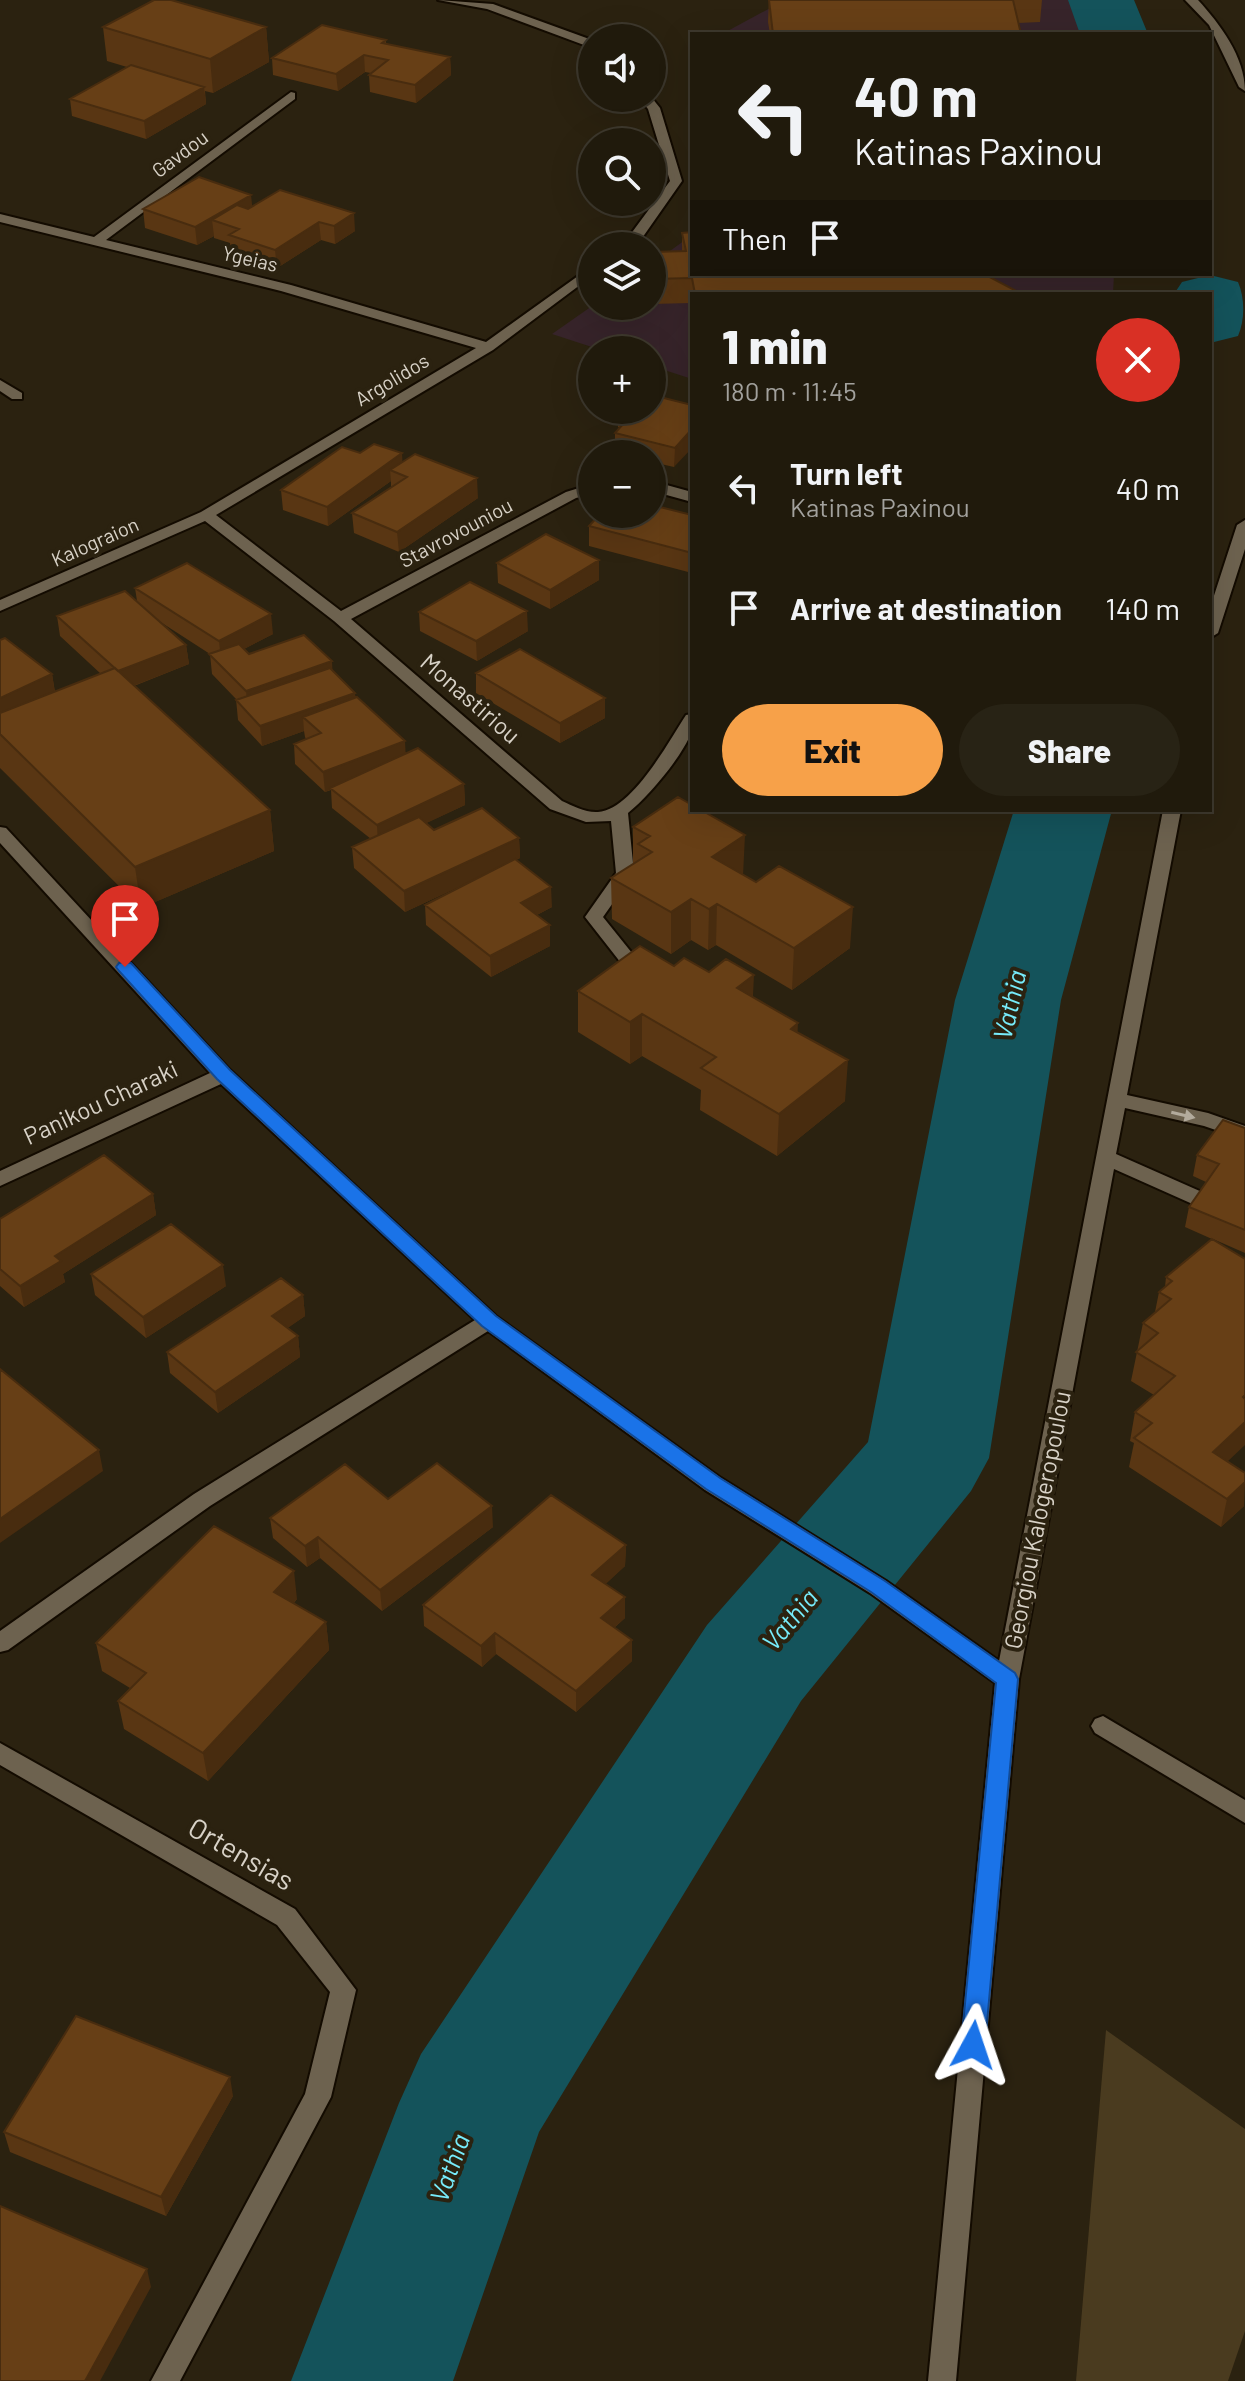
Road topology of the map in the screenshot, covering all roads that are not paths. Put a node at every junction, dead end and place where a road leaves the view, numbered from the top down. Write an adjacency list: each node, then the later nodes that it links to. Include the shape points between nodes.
1 (444, 0): 3 (street, via 489,6)
2 (1191, 0): 4 (street, via 1214,24)
3 (578, 39)
4 (1245, 87)
5 (291, 96): 9 (street, Gavdou)
6 (655, 112): 8 (street, via 676,181)
7 (0, 218): 9 (street, Ygeias)
8 (639, 232)
9 (94, 243): 11 (street, Ygeias, via 286,288)
10 (578, 280): 11 (street, Argolidos)
11 (488, 347): 17 (street, Argolidos)
12 (0, 384): 13 (street)
13 (17, 396)
14 (666, 490): 16 (street)
15 (578, 493): 20 (street, Stavrovouniou)
16 (690, 496)
17 (206, 515): 19 (street, Kalograion); 20 (street, Monastiriou)
18 (1245, 525): 21 (street)
19 (0, 606)
20 (340, 618): 23 (street, Monastiriou, via 556,805 602,818)
21 (1212, 627)
22 (690, 722): 23 (street, via 633,801)
23 (619, 812): 26 (street, via 625,873 594,917 631,963)
24 (1172, 812): 28 (street, Georgiou Kalogeropoulou)
25 (0, 832): 27 (street)
26 (605, 999)
27 (223, 1075): 31 (street, Panikou Charaki); 33 (street)
28 (1119, 1100): 29 (street, one-way to 29); 30 (street, Georgiou Kalogeropoulou)
29 (1245, 1133)
30 (1107, 1158): 32 (street); 35 (street, Georgiou Kalogeropoulou)
31 (0, 1179)
32 (1204, 1201)
33 (489, 1321): 34 (street, via 202,1500); 35 (street, via 713,1484 878,1587)
34 (0, 1643)
35 (1007, 1679): 40 (street, Georgiou Kalogeropoulou)
36 (1103, 1726): 38 (street)
37 (0, 1753): 39 (street, Ortensias, via 286,1917 343,1990 318,2097)
38 (1245, 1813)
39 (165, 2381)
40 (942, 2381)

